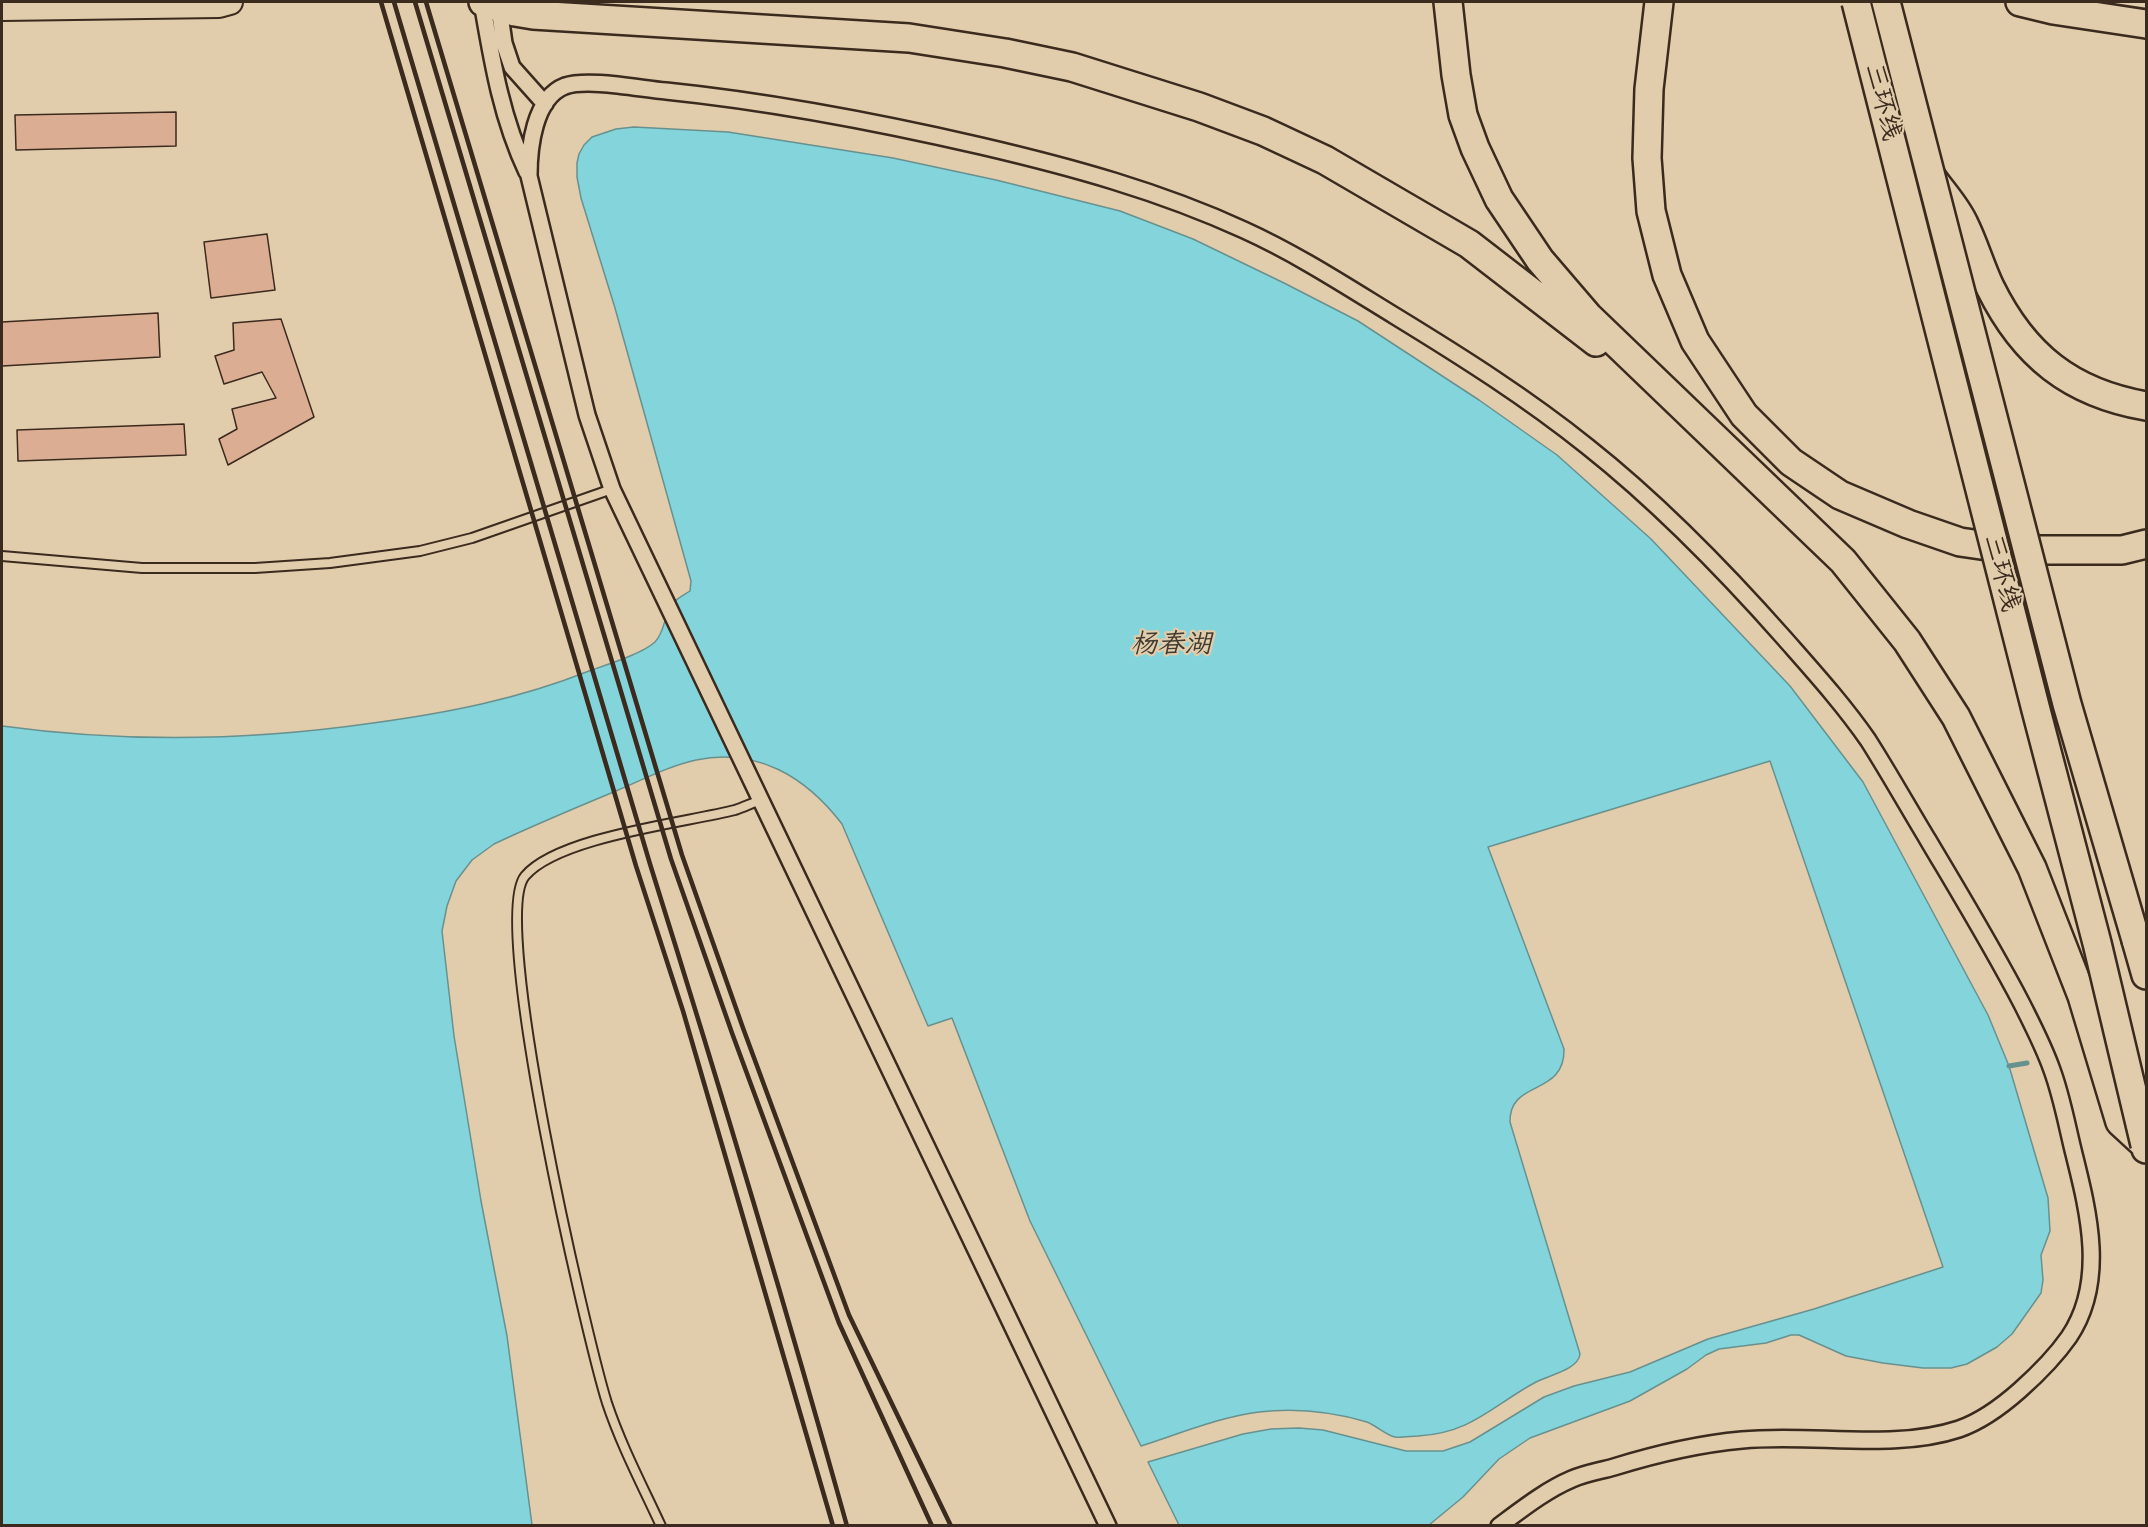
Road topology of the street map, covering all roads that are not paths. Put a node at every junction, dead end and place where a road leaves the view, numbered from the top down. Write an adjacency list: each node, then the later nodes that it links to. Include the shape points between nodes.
1 (230, 2): 8 (main road)
2 (1448, 2): 13 (highway, via 1463,115 1499,199 1540,260 1588,316)
3 (1659, 2): 16 (highway, via 1649,89 1647,158 1651,212 1667,275 1695,341 1744,414 1791,462 1840,495 1960,542 2015,550 2122,550)
4 (1856, 2): 20 (highway, 三环线, bridge)
5 (1886, 2): 12 (highway, 三环线, bridge)
6 (2020, 2): 9 (highway)
7 (488, 4): 10 (street, via 512,67); 11 (street, via 502,108); 13 (highway, via 532,15 909,38 1072,67 1198,107 1325,160 1469,244)
8 (2, 8)
9 (2146, 24)
10 (545, 104): 11 (street, via 535,129); 23 (street, via 564,87 598,84 812,110 1085,171 1142,189 1249,232 1323,271 1475,365 1589,448 1671,517 1717,564 1819,677 1866,738 1992,947 2042,1044 2057,1086 2086,1202 2091,1240 2085,1307 2073,1331 2037,1375 1998,1408 1959,1429 1891,1440 1769,1438 1672,1450 1578,1476)
11 (529, 176): 15 (street, via 587,415)
12 (1932, 178): 14 (highway, via 1964,222 1990,287 2031,348 2066,378 2088,390); 19 (highway, 三环线, bridge, via 2067,704)
13 (1678, 404): 20 (highway, via 1843,561 1928,670 2032,868 2082,996 2120,1122)
14 (2146, 406)
15 (612, 489): 17 (lane, via 472,538 420,551 330,563 255,568 142,568); 18 (street)
16 (2146, 544)
17 (2, 556)
18 (759, 797): 21 (lane, via 736,809 571,849 531,870 518,893 520,964 542,1122 586,1319 615,1424); 22 (street)
19 (2146, 975)
20 (2146, 1147)
21 (661, 1526)
22 (1108, 1526)
23 (1499, 1526)

